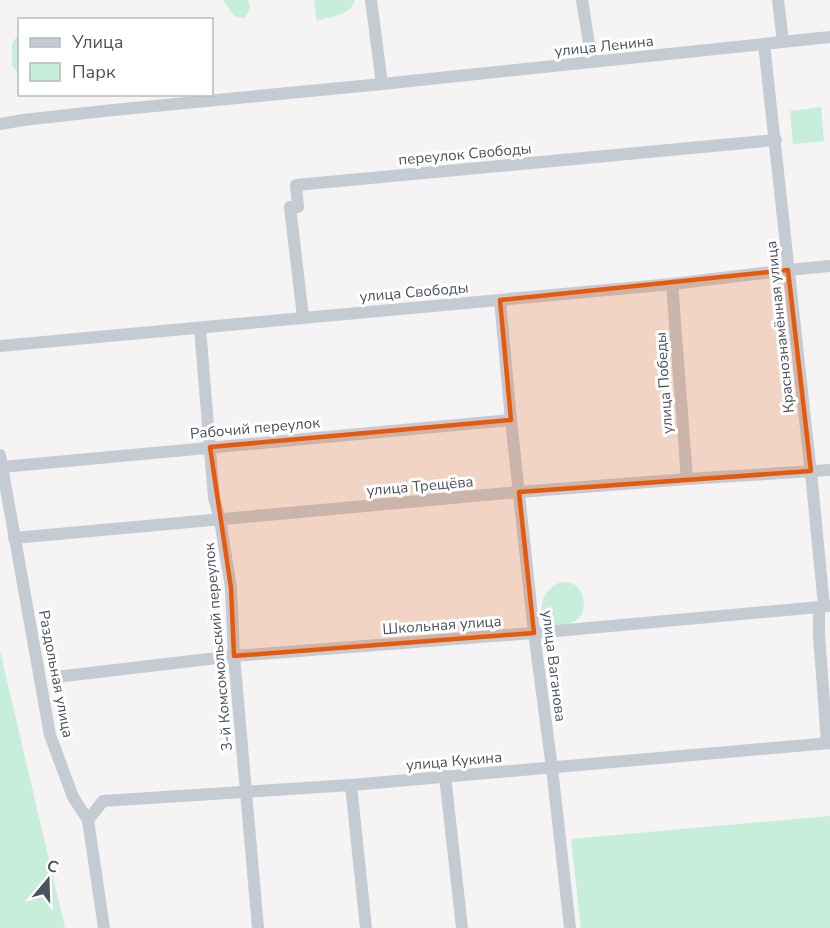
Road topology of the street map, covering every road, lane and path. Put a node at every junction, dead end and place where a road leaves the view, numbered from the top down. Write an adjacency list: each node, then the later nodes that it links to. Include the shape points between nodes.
1 (371, 0): 8 (street)
2 (582, 0): 7 (street)
3 (778, 0): 5 (street)
4 (830, 37): 5 (street, улица Ленина)
5 (783, 42): 6 (street, улица Ленина)
6 (764, 44): 7 (street, улица Ленина); 10 (street, Краснознамённая улица)
7 (592, 63): 8 (street, улица Ленина)
8 (382, 84): 9 (street, улица Ленина)
9 (0, 124)
10 (776, 140): 12 (street, Краснознамённая улица); 15 (street, переулок Свободы, via 296,185 298,207 290,207)
11 (830, 266): 12 (street, улица Свободы)
12 (788, 270): 13 (street, улица Свободы); 22 (street, Краснознамённая улица)
13 (672, 284): 14 (street, улица Свободы); 23 (street, улица Победы)
14 (500, 300): 15 (street, улица Свободы); 18 (street, улица Ваганова)
15 (303, 317): 16 (street, улица Свободы)
16 (200, 328): 17 (street, улица Свободы); 19 (street, 3-й Комсомольский переулок)
17 (0, 346)
18 (510, 420): 19 (street, Рабочий переулок); 24 (street, улица Ваганова)
19 (210, 447): 20 (street, Рабочий переулок); 25 (street, 3-й Комсомольский переулок)
20 (1, 461): 26 (street, Раздольная улица)
21 (830, 470): 22 (street, улица Трещёва)
22 (811, 471): 23 (street, улица Трещёва); 27 (street, Краснознамённая улица)
23 (687, 479): 24 (street, улица Трещёва)
24 (519, 492): 25 (street, улица Трещёва); 28 (street, улица Ваганова)
25 (220, 520): 26 (street, улица Трещёва); 29 (street, 3-й Комсомольский переулок, via 231,588)
26 (14, 538): 36 (street, Раздольная улица, via 50,735 73,797)
27 (824, 607): 28 (street, Школьная улица); 31 (street, Краснознамённая улица, via 819,635)
28 (534, 633): 29 (street, Школьная улица); 32 (street, улица Ваганова)
29 (234, 656): 30 (street, Школьная улица); 35 (street, 3-й Комсомольский переулок)
30 (57, 677)
31 (828, 743): 32 (street, улица Кукина)
32 (552, 768): 33 (street, улица Кукина); 41 (street, улица Ваганова)
33 (445, 777): 34 (street, улица Кукина); 40 (street)
34 (351, 785): 35 (street, улица Кукина); 39 (street)
35 (246, 793): 36 (street, улица Кукина, via 104,801); 38 (street, 3-й Комсомольский переулок)
36 (88, 820): 37 (street, Раздольная улица)
37 (104, 928)
38 (258, 928)
39 (366, 928)
40 (462, 928)
41 (570, 928)

